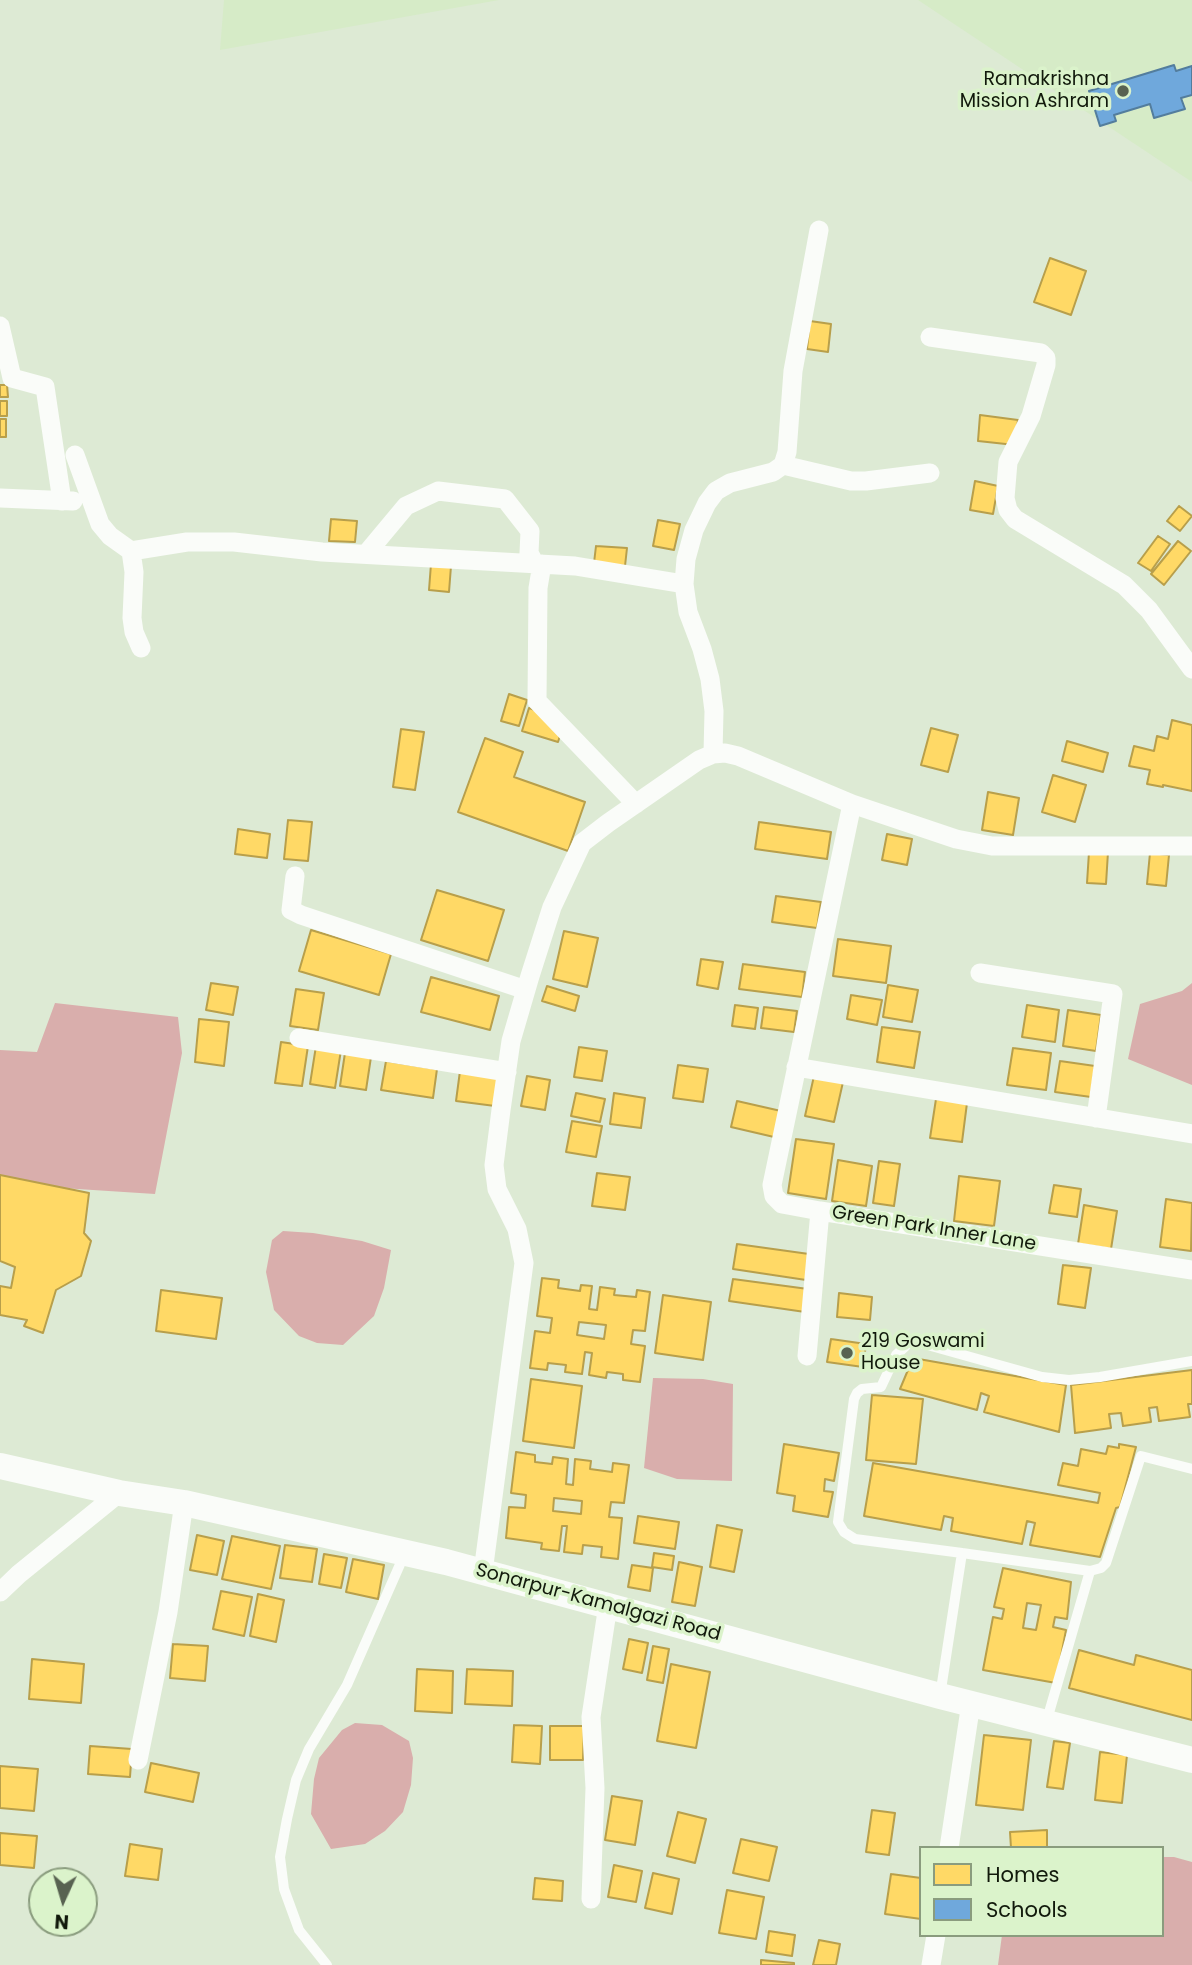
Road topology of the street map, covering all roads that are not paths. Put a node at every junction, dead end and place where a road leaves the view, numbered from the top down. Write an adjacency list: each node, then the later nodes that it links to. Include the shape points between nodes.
1 (819, 230): 5 (street, via 793,371)
2 (0, 326): 8 (street, via 12,378 45,387)
3 (930, 337): 15 (street, via 1046,358 1031,416 1008,462 1008,510 1015,519 1124,585 1149,610)
4 (75, 455): 9 (street)
5 (783, 465): 6 (street, via 851,481); 13 (street, via 716,491 694,530 685,559)
6 (930, 473)
7 (0, 498): 8 (street)
8 (62, 501): 9 (street)
9 (92, 502): 10 (street, via 100,524)
10 (131, 551): 11 (street, via 206,541); 14 (street, via 132,618)
11 (366, 554): 12 (street); 12 (street, via 406,506 438,491 505,499 530,531 529,553)
12 (538, 564): 13 (street); 17 (street, via 537,701)
13 (684, 584): 16 (street, via 688,612 710,679)
14 (141, 649)
15 (1192, 669)
16 (713, 754): 17 (street); 18 (street, via 738,756)
17 (636, 804): 22 (street, via 582,843 552,907)
18 (852, 804): 19 (street, via 956,839 992,846); 24 (street)
19 (1192, 846)
20 (295, 876): 22 (street, via 291,910 301,915)
21 (980, 973): 26 (street, via 1114,994)
22 (526, 989): 25 (street)
23 (299, 1038): 25 (street)
24 (796, 1067): 26 (street); 28 (street, via 772,1185 782,1204)
25 (507, 1072): 39 (street, via 494,1165 497,1189 517,1229 524,1263)
26 (1096, 1118): 27 (street)
27 (1192, 1134)
28 (820, 1211): 29 (street, Green Park Inner Lane); 30 (street, Green Park Inner Lane)
29 (1192, 1270)
30 (807, 1356)
31 (1192, 1361): 37 (lane, via 1069,1380 1042,1377 924,1344 903,1347 881,1387 862,1389 854,1399 838,1522 855,1539)
32 (0, 1466): 34 (main road, Sonarpur-Kamalgazi Road)
33 (1192, 1469): 38 (lane, via 1141,1456 1106,1563)
34 (119, 1493): 35 (main road, Sonarpur-Kamalgazi Road); 40 (street)
35 (184, 1503): 36 (main road, Sonarpur-Kamalgazi Road); 45 (street)
36 (405, 1552): 39 (main road, Sonarpur-Kamalgazi Road); 50 (lane, via 347,1685 309,1749 287,1819 280,1857 284,1889 299,1930)
37 (962, 1553): 38 (lane); 42 (lane)
38 (1090, 1571): 44 (lane)
39 (484, 1572): 41 (main road, Sonarpur-Kamalgazi Road)
40 (0, 1592)
41 (608, 1605): 42 (main road, Sonarpur-Kamalgazi Road); 48 (street, via 591,1717 595,1788)
42 (940, 1696): 43 (main road, Sonarpur-Kamalgazi Road)
43 (971, 1703): 44 (main road, Sonarpur-Kamalgazi Road); 47 (street)
44 (1046, 1723): 46 (main road, Sonarpur-Kamalgazi Road)
45 (138, 1760)
46 (1192, 1760)
47 (949, 1846)
48 (591, 1899)
49 (936, 1937): 51 (street)
50 (327, 1965)
51 (931, 1965)

